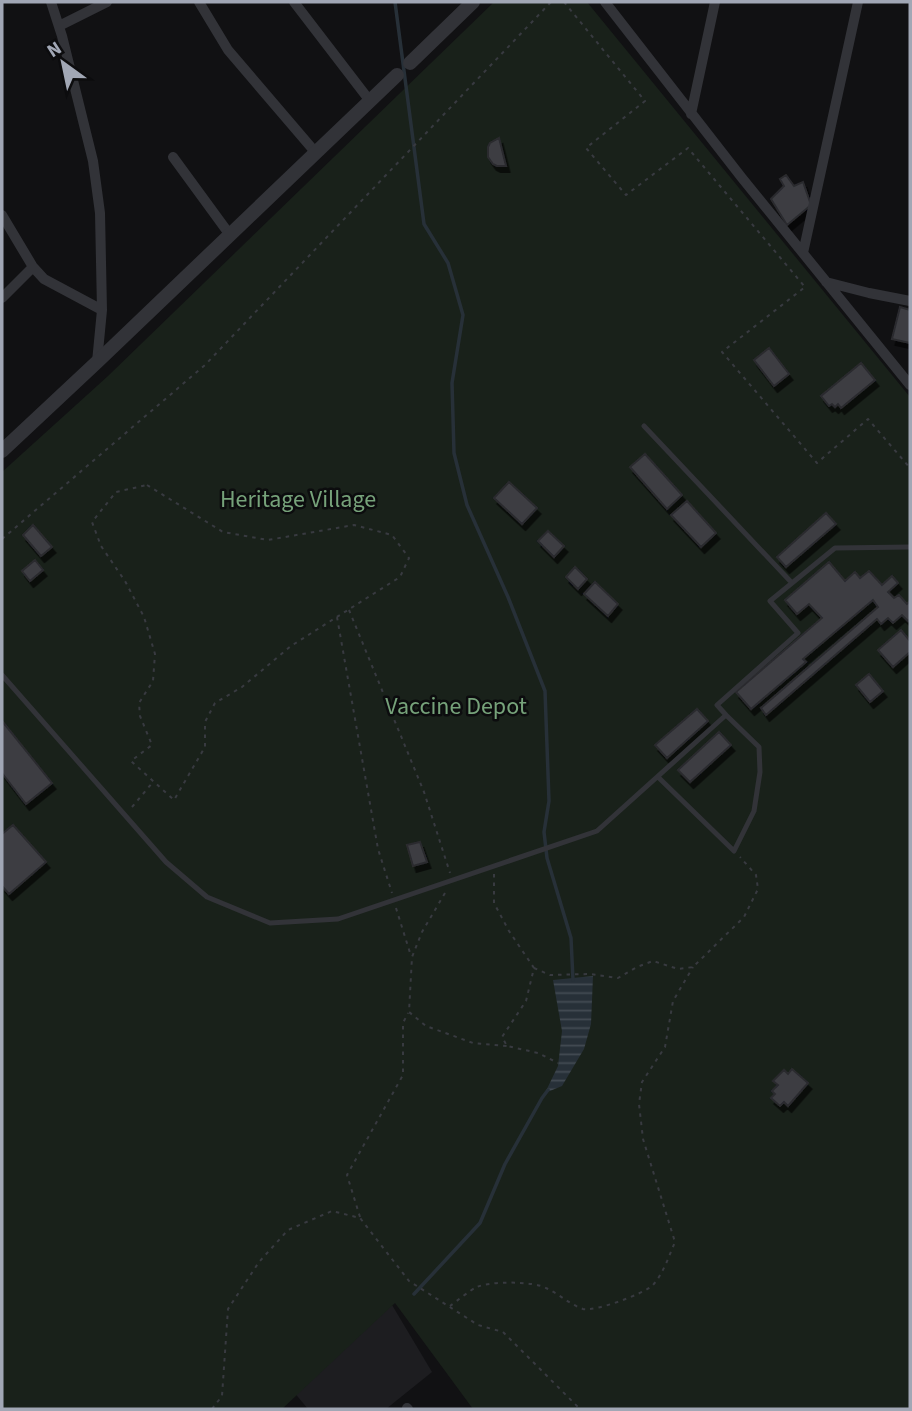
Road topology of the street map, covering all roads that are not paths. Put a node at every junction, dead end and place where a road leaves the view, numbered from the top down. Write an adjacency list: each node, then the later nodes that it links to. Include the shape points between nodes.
1 (51, 2): 9 (street)
2 (107, 2): 9 (street)
3 (199, 2): 14 (street, via 228,50)
4 (294, 2): 12 (street)
5 (473, 2): 10 (street)
6 (605, 2): 13 (street)
7 (715, 2): 13 (street)
8 (858, 2): 18 (street)
9 (59, 26): 23 (street, via 93,161 100,213)
10 (410, 63)
11 (397, 75): 12 (street)
12 (370, 101): 14 (street)
13 (691, 114): 18 (street)
14 (316, 153): 17 (street)
15 (173, 157): 17 (street)
16 (2, 215): 19 (street)
17 (230, 235): 24 (street)
18 (803, 253): 20 (street)
19 (33, 267): 21 (street); 23 (street, via 44,279)
20 (826, 282): 22 (street); 25 (street)
21 (2, 298)
22 (910, 301)
23 (102, 310): 24 (street)
24 (97, 362): 27 (street)
25 (910, 385)
26 (644, 426): 29 (lane)
27 (2, 451)
28 (910, 547): 29 (lane, via 835,548)
29 (792, 583): 31 (lane, via 770,601 798,633 717,705)
30 (2, 675): 32 (lane, via 166,862 206,897 270,923 338,919 597,831)
31 (726, 715): 32 (lane); 32 (lane, via 759,747 754,811 734,850)
32 (658, 777)

